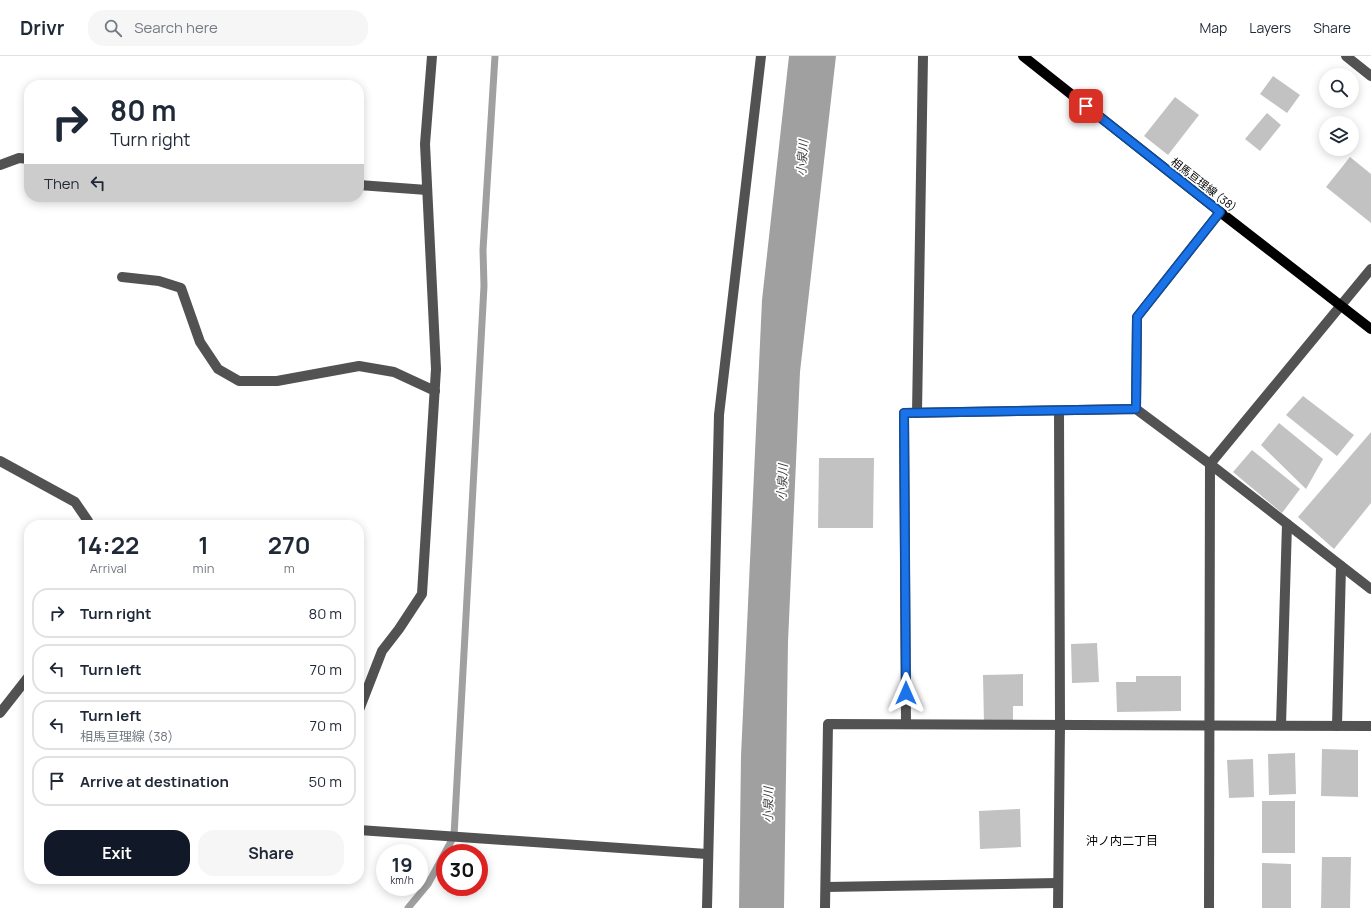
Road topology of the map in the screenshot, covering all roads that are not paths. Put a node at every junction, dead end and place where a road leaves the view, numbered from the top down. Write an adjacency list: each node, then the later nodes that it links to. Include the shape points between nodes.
1 (432, 56): 10 (street, via 425,144)
2 (761, 56): 36 (street, via 719,416)
3 (922, 56): 19 (street)
4 (1023, 56): 11 (main road, 相馬亘理線 (38))
5 (1346, 56): 6 (street)
6 (1371, 76)
7 (24, 159): 8 (street, via 18,158)
8 (0, 165)
9 (364, 185): 10 (street)
10 (427, 190): 16 (street)
11 (1220, 212): 14 (main road, 相馬亘理線 (38)); 17 (street, via 1137,317)
12 (1371, 269): 14 (street)
13 (122, 277): 16 (street, via 158,281 181,288 200,342 218,369 239,381 277,381 359,366 394,372)
14 (1341, 306): 15 (main road, 相馬亘理線 (38)); 21 (street)
15 (1371, 329)
16 (435, 391): 27 (street, via 422,594 382,651)
17 (1136, 409): 18 (street); 21 (street)
18 (1059, 411): 19 (street); 30 (street)
19 (917, 413): 29 (street, via 904,413)
20 (0, 461): 22 (street, via 75,502)
21 (1210, 464): 23 (street); 31 (street)
22 (88, 520)
23 (1286, 524): 24 (street); 32 (street)
24 (1341, 566): 25 (street); 33 (street)
25 (1371, 589)
26 (24, 682): 28 (street)
27 (364, 697)
28 (0, 713)
29 (906, 724): 30 (street); 38 (street, via 828,724)
30 (1060, 725): 31 (street); 37 (street)
31 (1210, 725): 32 (street); 42 (street)
32 (1281, 725): 33 (street)
33 (1337, 726): 34 (street)
34 (1371, 726)
35 (364, 830): 36 (street)
36 (707, 854): 39 (street)
37 (1058, 883): 38 (street); 41 (street)
38 (826, 887): 40 (street)
39 (707, 908)
40 (825, 908)
41 (1058, 908)
42 (1209, 908)

